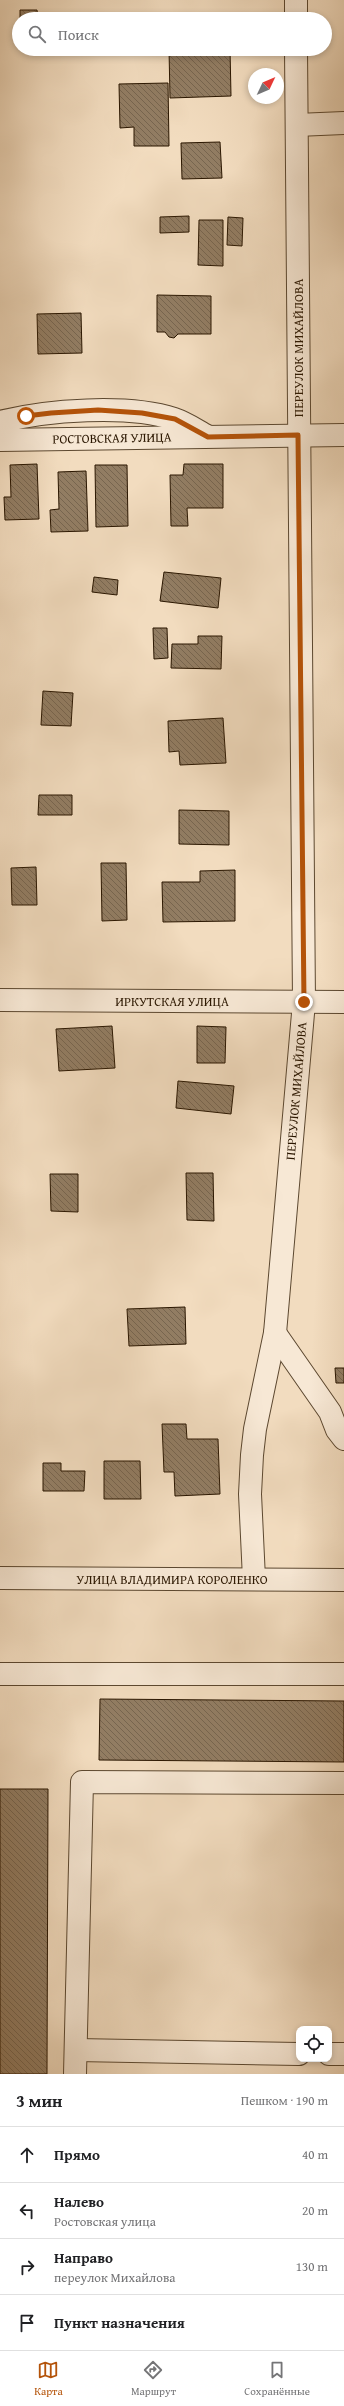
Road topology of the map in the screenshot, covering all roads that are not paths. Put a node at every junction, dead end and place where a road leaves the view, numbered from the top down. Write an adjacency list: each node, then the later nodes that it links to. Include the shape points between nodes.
1 (296, 0): 2 (street)
2 (296, 12)
3 (296, 56): 5 (street, ПЕРЕУЛОК МИХАЙЛОВА)
4 (344, 123): 5 (street)
5 (297, 125): 7 (street, ПЕРЕУЛОК МИХАЙЛОВА)
6 (0, 422): 9 (street, via 51,413 98,410 142,413 175,419)
7 (298, 435): 8 (street, РОСТОВСКАЯ УЛИЦА); 9 (street, РОСТОВСКАЯ УЛИЦА); 12 (street, ПЕРЕУЛОК МИХАЙЛОВА)
8 (344, 435)
9 (208, 437): 10 (street, РОСТОВСКАЯ УЛИЦА)
10 (0, 440)
11 (0, 1000): 12 (street, ИРКУТСКАЯ УЛИЦА)
12 (304, 1002): 13 (street, ИРКУТСКАЯ УЛИЦА); 14 (street, ПЕРЕУЛОК МИХАЙЛОВА)
13 (344, 1002)
14 (275, 1333): 15 (street, via 330,1412 337,1430); 17 (street, ПЕРЕУЛОК МИХАЙЛОВА, via 255,1428 252,1455 250,1494)
15 (344, 1439)
16 (0, 1578): 17 (street, УЛИЦА ВЛАДИМИРА КОРОЛЕНКО)
17 (254, 1579): 18 (street, УЛИЦА ВЛАДИМИРА КОРОЛЕНКО)
18 (344, 1580)
19 (0, 1674): 20 (street)
20 (344, 1674)
21 (344, 1783): 22 (street, via 82,1782)
22 (76, 2050): 23 (street); 26 (street)
23 (296, 2054)
24 (332, 2054): 25 (street)
25 (344, 2054)
26 (75, 2074)

